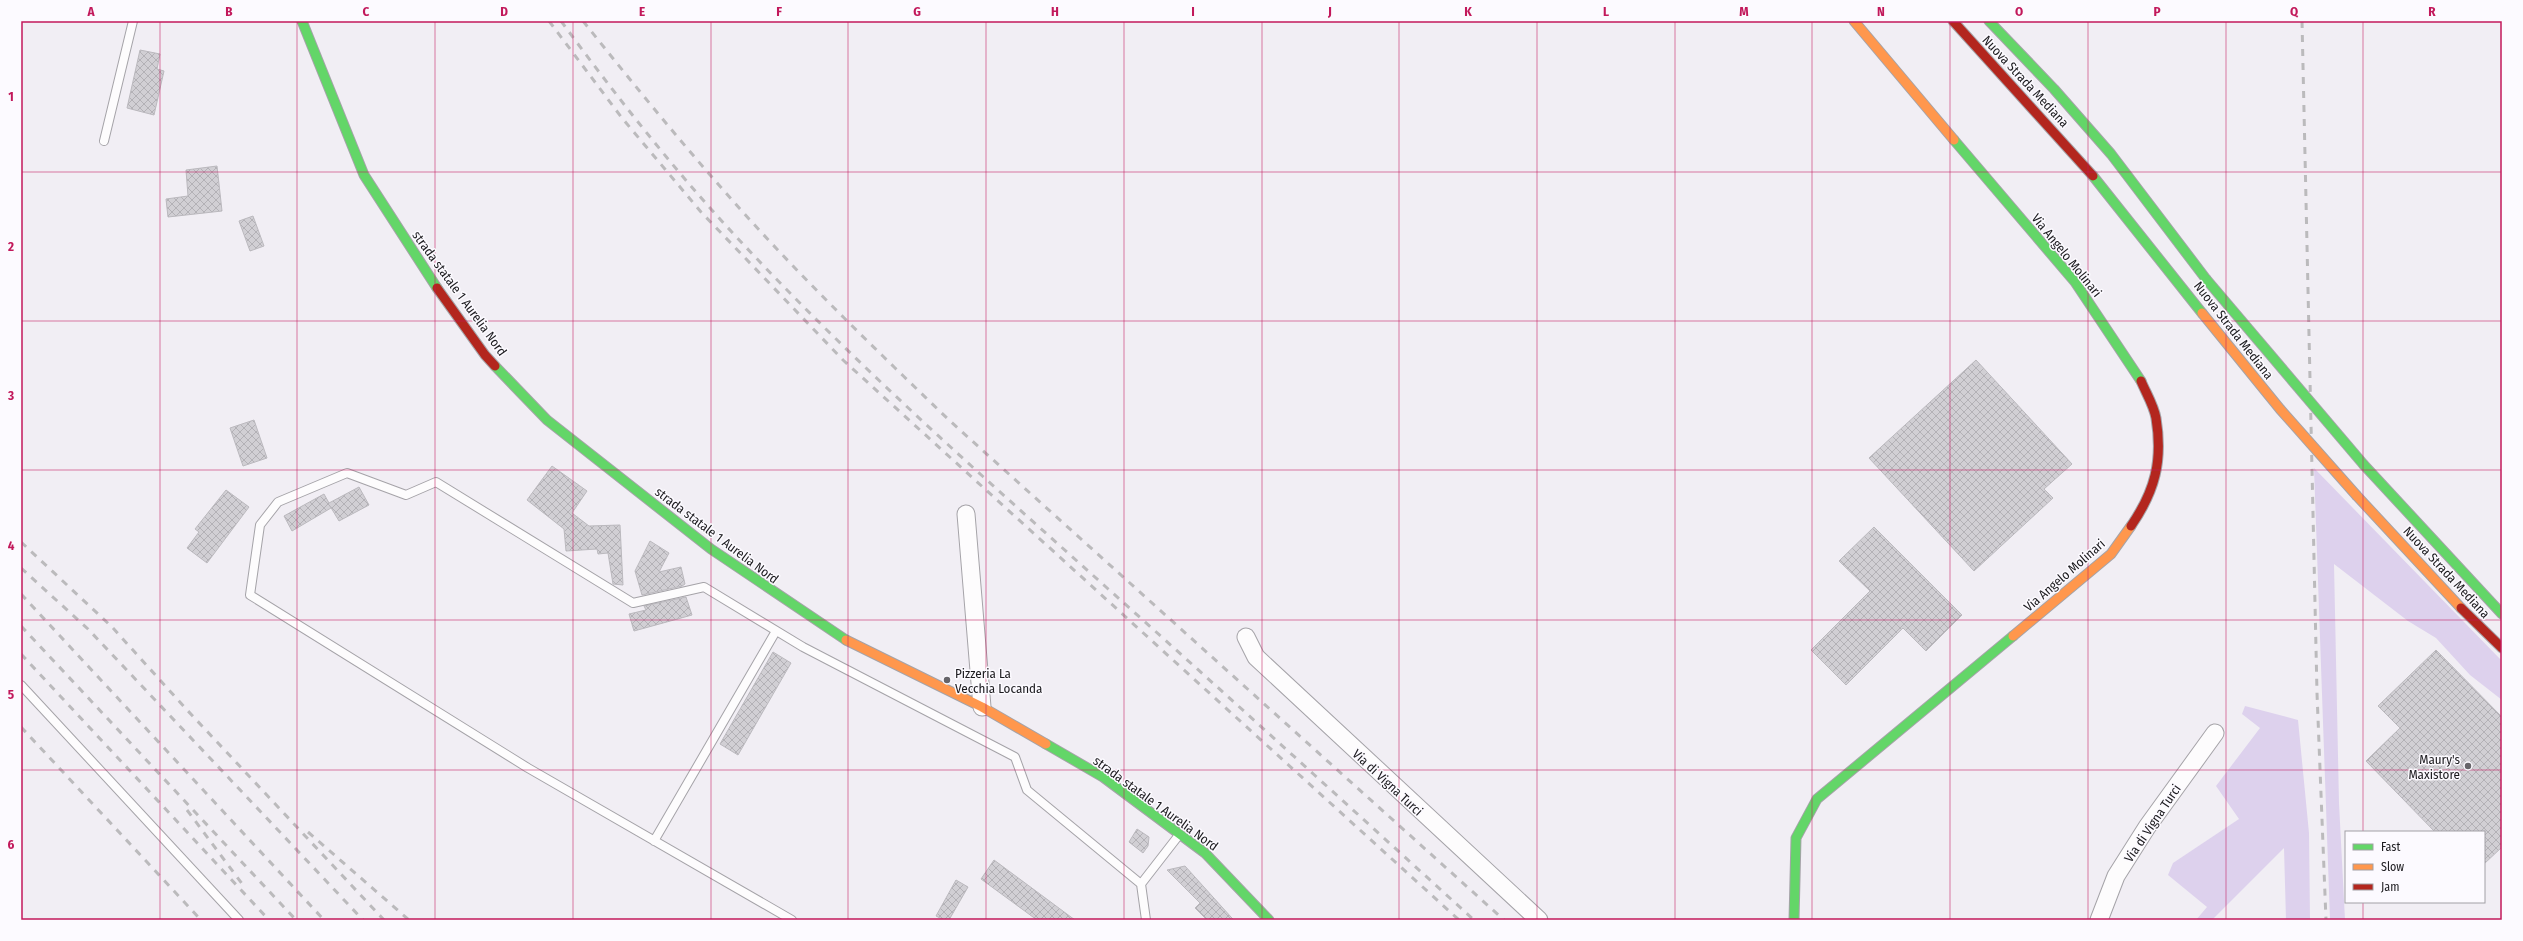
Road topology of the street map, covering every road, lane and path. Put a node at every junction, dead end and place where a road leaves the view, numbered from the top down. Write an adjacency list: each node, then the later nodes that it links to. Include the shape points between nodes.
1 (133, 21): 6 (lane)
2 (302, 21): 13 (street, strada statale 1 Aurelia Nord, via 364,175 419,262 485,355 546,420 711,549 835,635)
3 (1854, 21): 23 (street, Via Angelo Molinari, via 2075,282 2138,374 2156,418 2159,460 2147,502 2111,554 1817,799 1796,838)
4 (1954, 21): 11 (street, Nuova Strada Mediana, bridge, via 2067,145 2131,221 2280,409 2445,592)
5 (1989, 21): 8 (street, Nuova Strada Mediana, bridge, via 2111,154 2206,279 2364,465)
6 (104, 141)
7 (966, 514): 13 (street)
8 (2502, 614)
9 (776, 630): 16 (lane); 16 (lane, via 704,587 633,603 436,482 406,495 347,473 278,502 260,525 250,595 528,768); 17 (lane, via 1015,757 1027,790)
10 (1246, 637): 22 (street, Via di Vigna Turci, via 1256,657)
11 (2502, 648)
12 (21, 685): 18 (lane)
13 (982, 707): 15 (street, strada statale 1 Aurelia Nord, via 1103,777)
14 (2215, 733): 24 (street, Via di Vigna Turci, via 2147,827 2116,876)
15 (1180, 834): 17 (lane); 21 (street, strada statale 1 Aurelia Nord, via 1205,853)
16 (654, 841): 19 (lane)
17 (1141, 884): 20 (lane)
18 (239, 920)
19 (792, 920)
20 (1146, 920)
21 (1269, 920)
22 (1539, 920)
23 (1794, 920)
24 (2099, 920)

